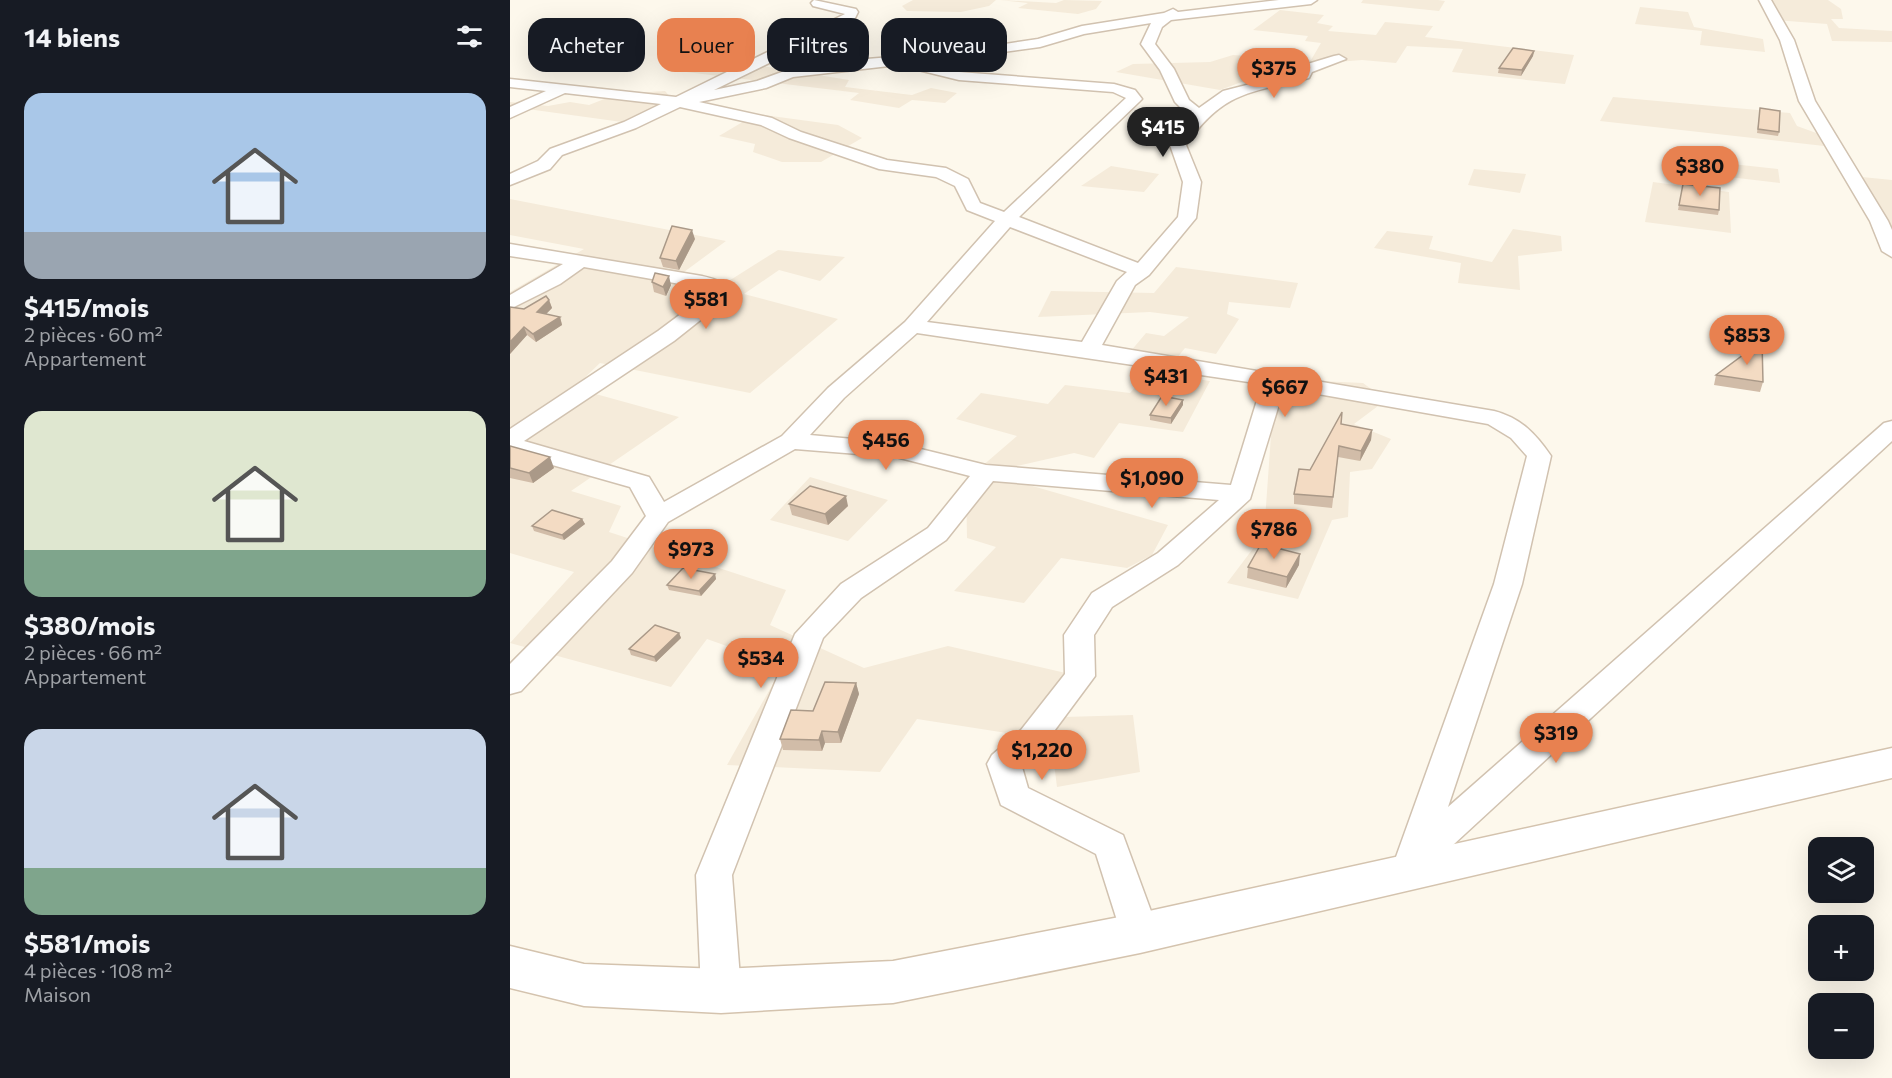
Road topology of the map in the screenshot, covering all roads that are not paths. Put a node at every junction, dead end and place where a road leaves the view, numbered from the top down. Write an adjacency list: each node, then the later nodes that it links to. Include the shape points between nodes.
1 (1195, 0): 5 (street)
2 (1311, 0): 5 (street)
3 (1765, 0): 18 (street, via 1787,40 1808,100 1880,221)
4 (817, 3): 12 (street, via 852,12 848,19)
5 (1166, 17): 6 (street, via 1082,30 1040,43); 14 (street, via 1156,25 1148,44 1167,69 1183,102)
6 (1007, 48)
7 (1339, 59): 14 (street, via 1306,69 1304,75 1228,94)
8 (881, 63): 12 (street, via 843,64 790,73 761,85)
9 (943, 72): 16 (street, via 1114,88 1130,93 1134,99)
10 (510, 83): 11 (street)
11 (564, 88): 12 (street); 13 (street)
12 (674, 101): 15 (street, via 630,125 556,152 544,165); 16 (street, via 766,121 795,135 885,165 940,172 962,183 973,206)
13 (510, 114)
14 (1198, 116): 20 (street, via 1178,145 1192,182 1187,218)
15 (510, 180)
16 (1007, 219): 20 (street); 22 (street)
17 (510, 250): 19 (street)
18 (1892, 251)
19 (581, 261): 21 (street); 26 (street, via 702,282 718,288 720,295 666,336)
20 (1142, 271): 23 (street, via 1127,281)
21 (510, 303)
22 (912, 326): 23 (street); 27 (street, via 836,393)
23 (1090, 348): 24 (street)
24 (1275, 379): 30 (street); 34 (street, via 1494,418 1513,425 1539,456 1508,584)
25 (1892, 428): 34 (street)
26 (510, 440)
27 (790, 441): 29 (street, via 896,450); 31 (street)
28 (510, 445): 31 (street, via 640,482)
29 (986, 474): 30 (street); 37 (street, via 937,534 851,591 810,634 714,875)
30 (1241, 494): 35 (street, via 1168,559 1102,600 1079,634 1080,676 1032,738 1004,764 1013,796 1111,845)
31 (659, 516): 32 (street, via 622,567)
32 (510, 683)
33 (1892, 761): 34 (street); 35 (main road)
34 (1414, 858)
35 (1140, 933): 37 (main road, via 893,982)
36 (510, 967): 37 (main road, via 584,985)
37 (721, 991)

